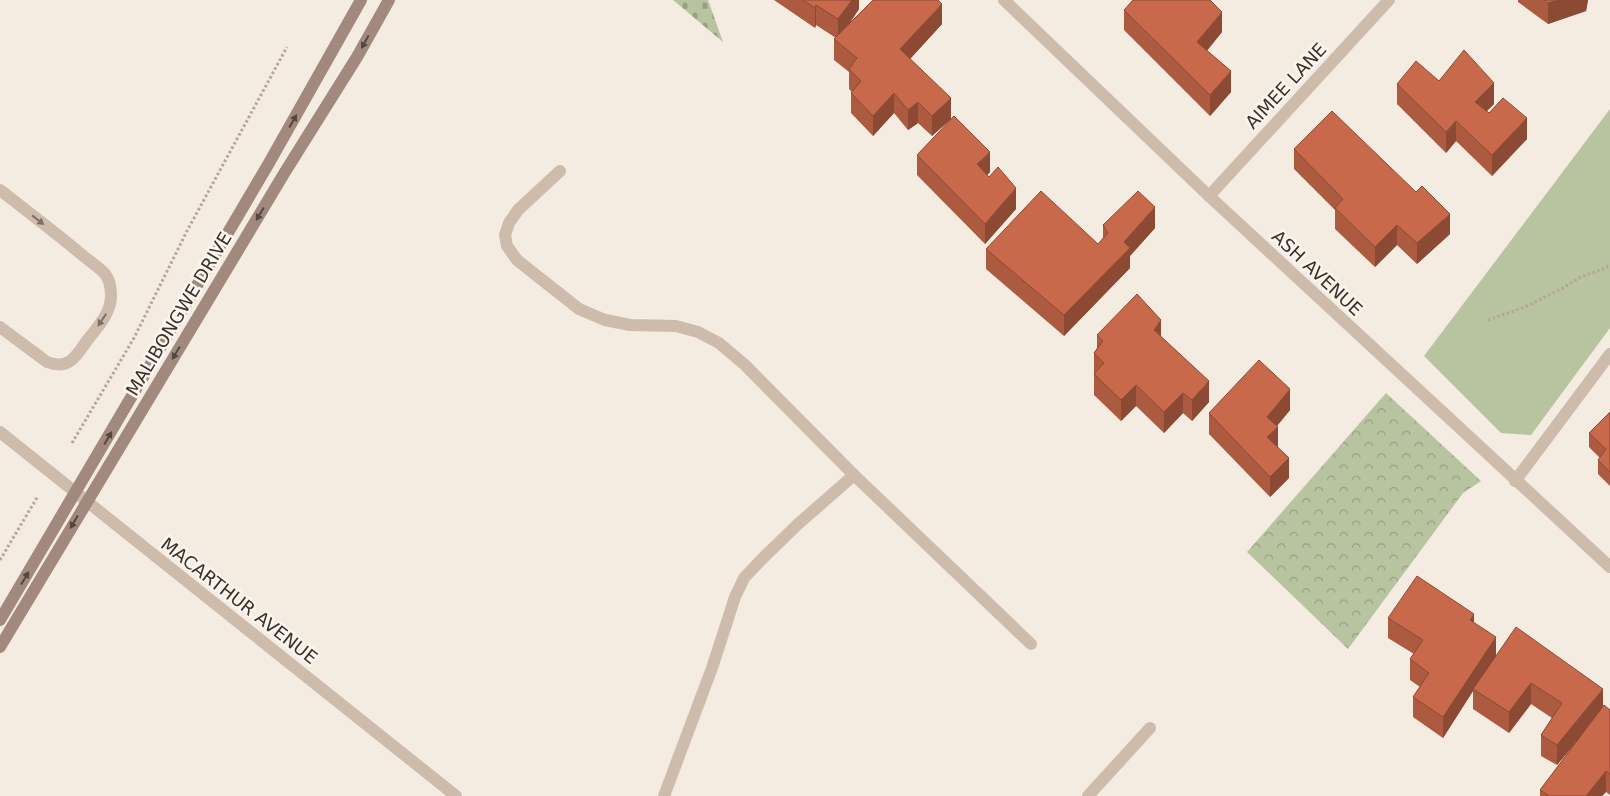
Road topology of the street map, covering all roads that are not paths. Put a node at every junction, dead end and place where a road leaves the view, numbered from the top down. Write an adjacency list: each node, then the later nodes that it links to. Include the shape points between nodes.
1 (361, 0): 13 (main road, MALIBONGWE DRIVE, one-way to 1)
2 (389, 0): 14 (main road, MALIBONGWE DRIVE, one-way to 14)
3 (1004, 0): 7 (street, ASH AVENUE)
4 (1389, 0): 7 (street, AIMEE LANE)
5 (560, 171): 11 (street, via 508,223 504,235 517,260 579,309 605,320 630,325 676,326 698,332 719,343)
6 (0, 190): 8 (street, one-way to 8, via 105,274 111,294 106,315 75,358 64,365 47,362)
7 (1209, 196): 12 (street, ASH AVENUE)
8 (0, 328)
9 (1610, 354): 12 (street)
10 (0, 432): 13 (street, MACARTHUR AVENUE)
11 (854, 475): 17 (street); 21 (street, via 744,578)
12 (1516, 481): 15 (street, ASH AVENUE)
13 (75, 493): 14 (street, MACARTHUR AVENUE); 16 (main road, MALIBONGWE DRIVE, one-way to 13)
14 (86, 502): 18 (main road, MALIBONGWE DRIVE, one-way to 18); 20 (street, MACARTHUR AVENUE)
15 (1610, 567)
16 (0, 620)
17 (1031, 644)
18 (0, 647)
19 (1150, 728): 22 (street)
20 (448, 793)
21 (664, 796)
22 (1088, 796)

